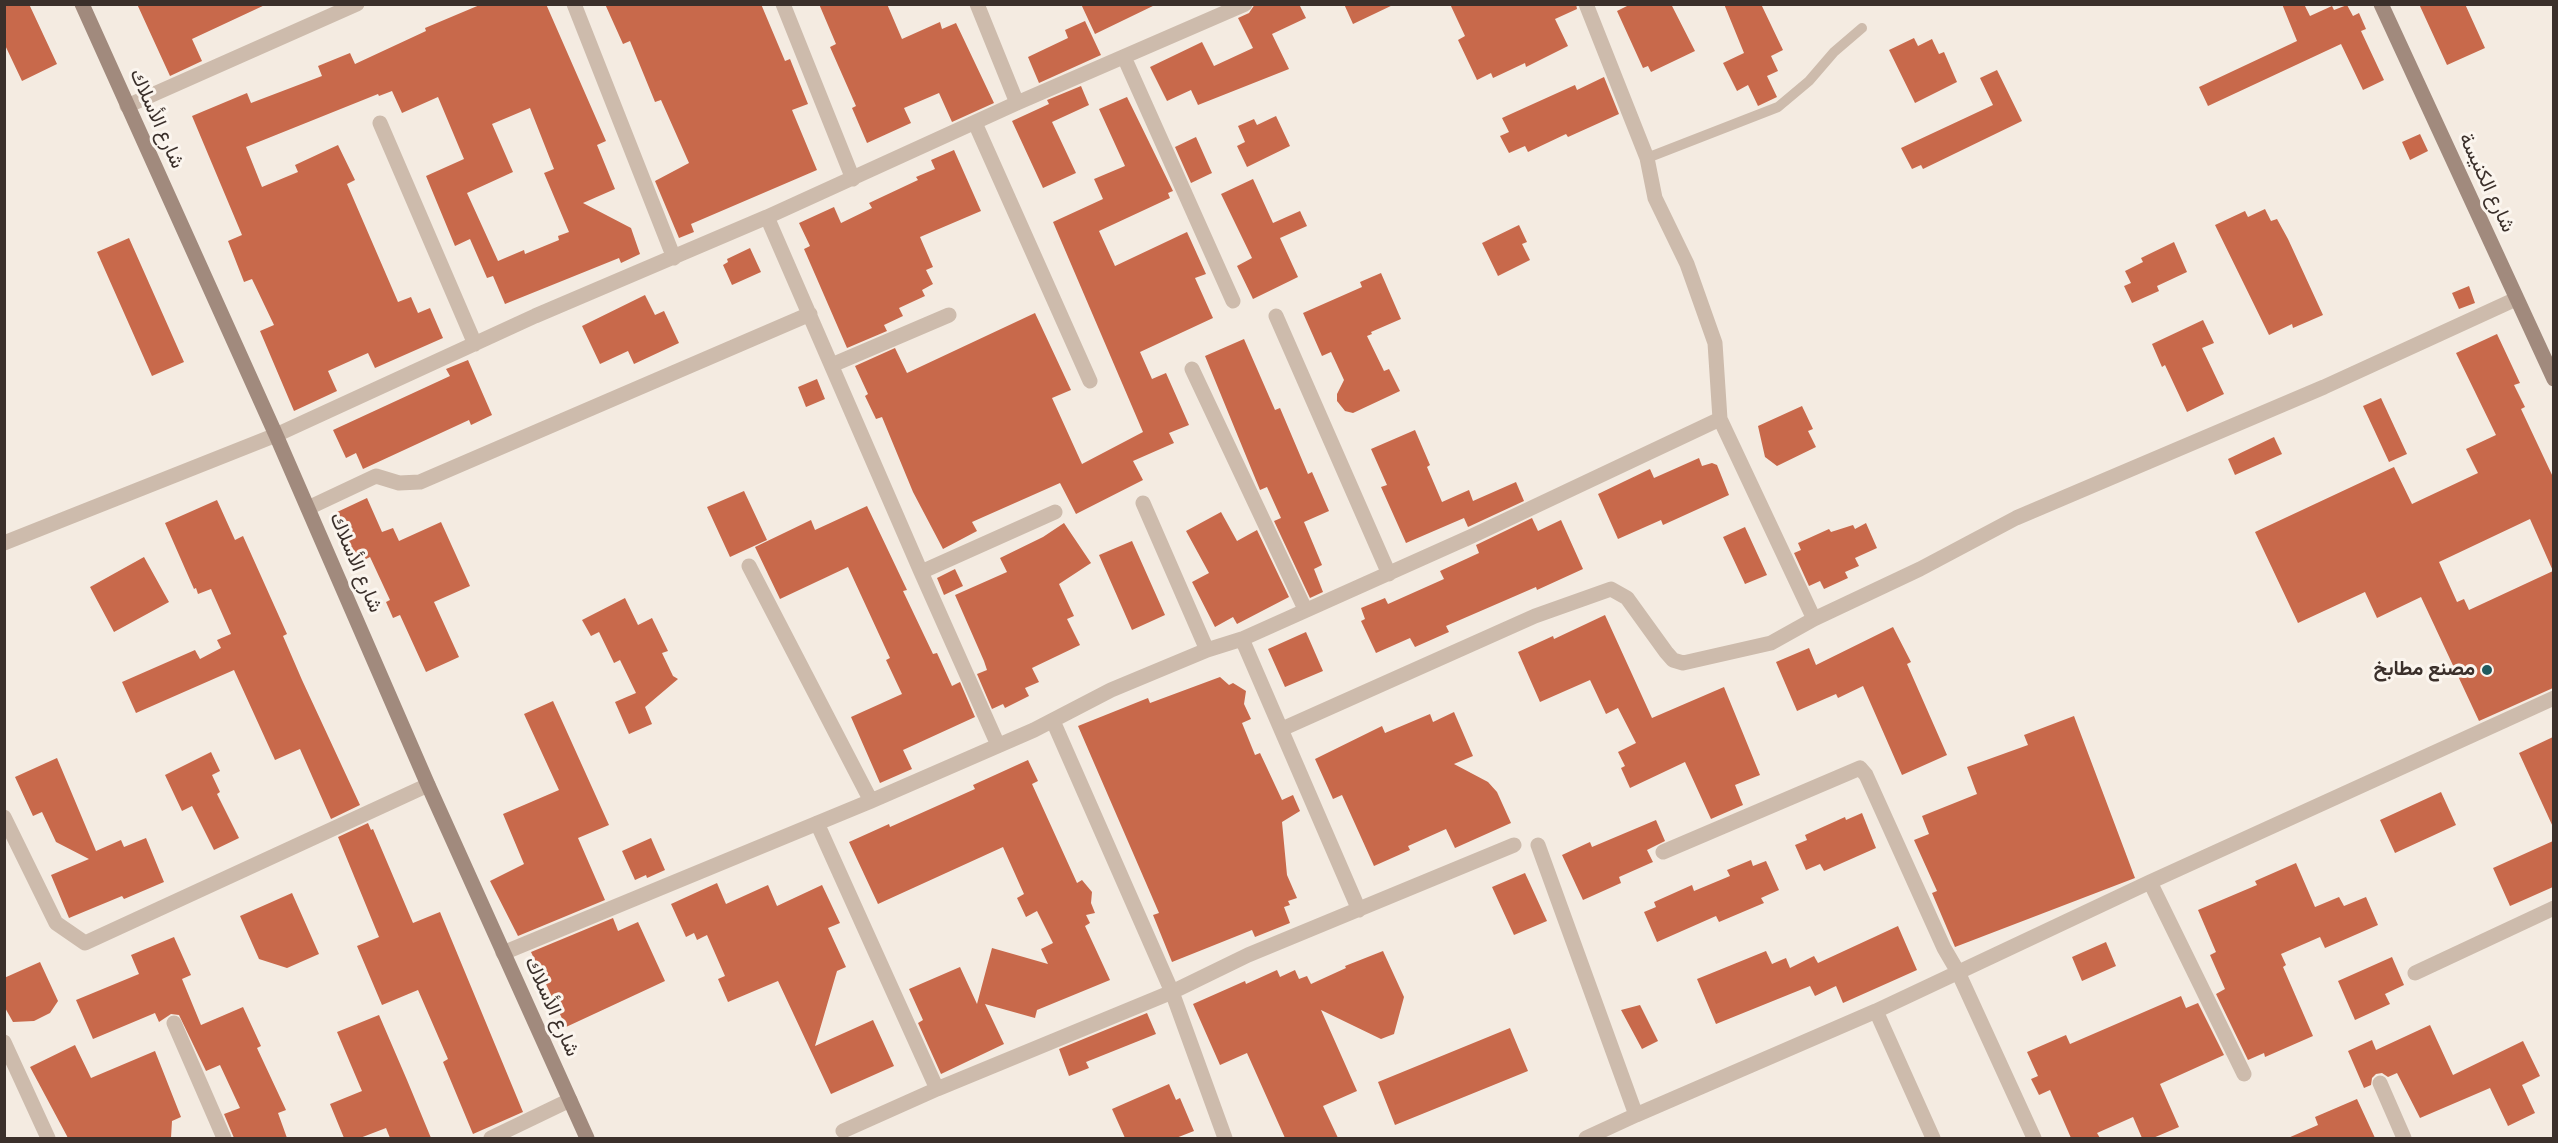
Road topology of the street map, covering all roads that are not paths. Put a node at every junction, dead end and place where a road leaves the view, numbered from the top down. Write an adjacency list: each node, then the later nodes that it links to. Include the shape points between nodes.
1 (82, 4): 12 (street, شارع الأسلاك)
2 (357, 4): 12 (street)
3 (574, 4): 18 (street)
4 (783, 4): 16 (street)
5 (977, 4): 11 (street)
6 (1245, 4): 10 (street)
7 (1586, 4): 15 (street)
8 (2382, 4): 19 (street, شارع الكنيسة)
9 (1862, 28): 15 (lane, via 1778,107)
10 (1124, 57): 11 (street); 20 (street)
11 (1017, 103): 14 (street)
12 (127, 106): 30 (street, شارع الأسلاك)
13 (380, 123): 24 (street)
14 (975, 123): 16 (street); 28 (street)
15 (1647, 158): 29 (street, via 1655,198 1687,264 1715,343)
16 (853, 179): 17 (street)
17 (767, 217): 18 (street); 21 (street)
18 (674, 258): 24 (street)
19 (2516, 299): 27 (street, شارع الكنيسة); 39 (street, via 2324,387 2016,518)
20 (1233, 301)
21 (810, 314): 25 (street); 32 (street, via 420,482 399,483 376,476)
22 (949, 315): 25 (street)
23 (1276, 316): 37 (street)
24 (475, 344): 30 (street)
25 (832, 365): 36 (street)
26 (1192, 369): 38 (street)
27 (2553, 379)
28 (1090, 381)
29 (1720, 419): 37 (street); 39 (street)
30 (276, 435): 32 (street, شارع الأسلاك); 34 (street)
31 (1143, 503): 41 (street)
32 (308, 508): 46 (street, شارع الأسلاك)
33 (1055, 512): 36 (street)
34 (4, 543)
35 (749, 566): 47 (street)
36 (921, 572): 45 (street)
37 (1389, 574): 38 (street)
38 (1305, 609): 40 (street)
39 (1814, 619): 44 (street, via 1771,643 1683,663 1666,652 1627,598 1611,589 1535,616)
40 (1242, 639): 41 (street); 44 (street)
41 (1207, 650): 43 (street, via 1111,690)
42 (2553, 698): 53 (street)
43 (1053, 721): 45 (street); 59 (street)
44 (1282, 729): 55 (street)
45 (998, 744): 47 (street)
46 (428, 785): 48 (street, via 85,943 56,923); 56 (street, شارع الأسلاك)
47 (872, 801): 49 (street)
48 (4, 817)
49 (817, 823): 56 (street); 65 (street)
50 (1514, 845): 55 (street)
51 (1538, 845): 67 (street)
52 (1663, 852): 57 (street, via 1860,768)
53 (2150, 882): 57 (street); 63 (street)
54 (2553, 908): 58 (street)
55 (1359, 910): 59 (street, via 1248,955)
56 (503, 953): 66 (street, شارع الأسلاك)
57 (1958, 972): 60 (street); 76 (street)
58 (2415, 973)
59 (1172, 992): 65 (street); 73 (street)
60 (1876, 1011): 67 (street); 75 (street)
61 (174, 1023): 70 (street)
62 (4, 1042): 69 (street)
63 (2244, 1074)
64 (2380, 1083): 77 (street)
65 (936, 1089): 68 (street)
66 (570, 1100): 71 (street); 72 (street, شارع الأسلاك)
67 (1636, 1115): 74 (street)
68 (843, 1131)
69 (48, 1138)
70 (224, 1138)
71 (491, 1138)
72 (587, 1138)
73 (1225, 1138)
74 (1586, 1138)
75 (1933, 1138)
76 (2034, 1138)
77 (2404, 1138)

